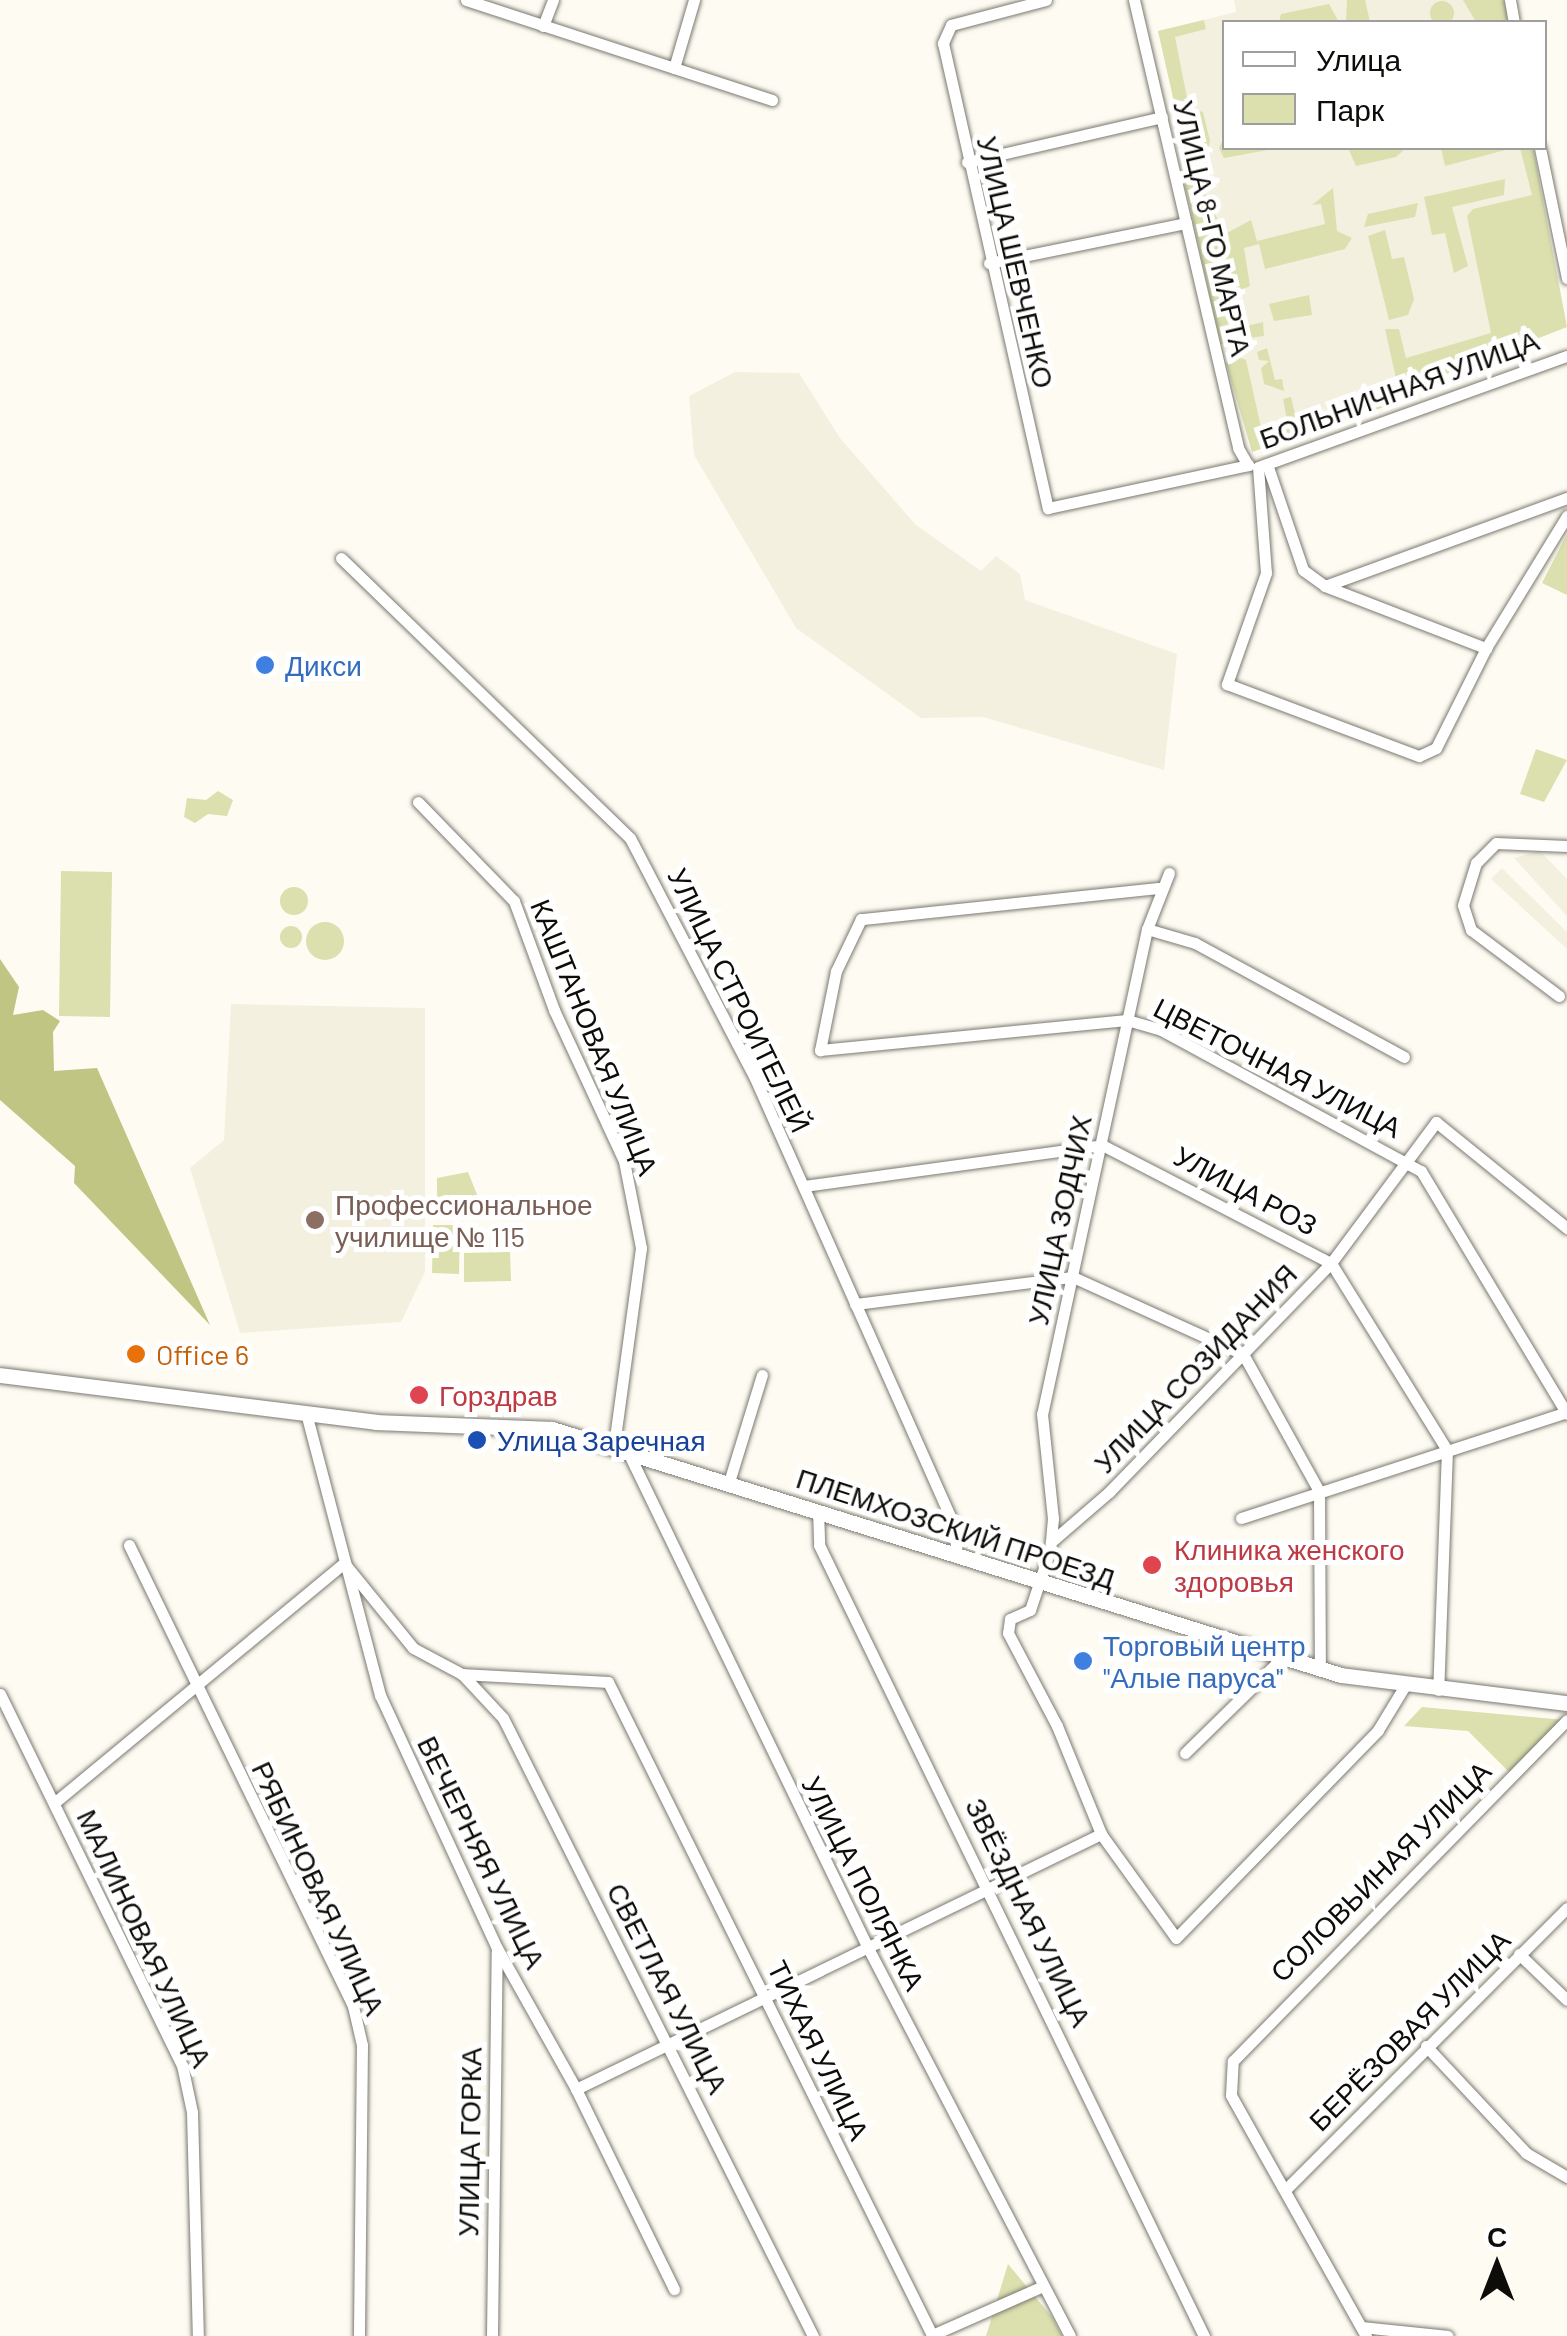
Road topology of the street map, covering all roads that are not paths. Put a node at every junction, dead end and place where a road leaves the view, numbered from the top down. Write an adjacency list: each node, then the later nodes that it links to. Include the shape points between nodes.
1 (466, 0): 6 (street)
2 (553, 0): 6 (street)
3 (694, 0): 7 (street)
4 (1042, 0): 11 (street, УЛИЦА ШЕВЧЕНКО, via 947,28 943,43)
5 (1134, 0): 9 (street, УЛИЦА 8-ГО МАРТА)
6 (543, 26): 7 (street)
7 (674, 68): 8 (street)
8 (772, 100)
9 (1162, 117): 11 (street); 12 (street, УЛИЦА 8-ГО МАРТА)
10 (1540, 150): 14 (street)
11 (967, 162): 13 (street, УЛИЦА ШЕВЧЕНКО)
12 (1186, 222): 13 (street); 16 (street, УЛИЦА 8-ГО МАРТА, via 1238,448)
13 (990, 263): 18 (street, УЛИЦА ШЕВЧЕНКО)
14 (1567, 278)
15 (1567, 356): 16 (street, БОЛЬНИЧНАЯ УЛИЦА)
16 (1258, 465): 18 (street, БОЛЬНИЧНАЯ УЛИЦА); 21 (street, via 1303,570); 22 (street, via 1266,573 1227,684 1428,756)
17 (1567, 498): 21 (street)
18 (1048, 508)
19 (1567, 516): 22 (street)
20 (341, 558): 33 (street, УЛИЦА СТРОИТЕЛЕЙ, via 630,838 728,1022)
21 (1325, 586): 22 (street)
22 (1486, 648)
23 (418, 802): 43 (street, КАШТАНОВАЯ УЛИЦА, via 514,901 554,1010 624,1161 641,1248)
24 (1567, 846): 28 (street, via 1496,843 1476,863 1462,905 1471,930)
25 (1169, 873): 26 (street, УЛИЦА ЗОДЧИХ)
26 (1158, 888): 27 (street, УЛИЦА ЗОДЧИХ); 29 (street, ЦВЕТОЧНАЯ УЛИЦА, via 861,919 828,996 818,1044 826,1053)
27 (1146, 929): 29 (street, УЛИЦА ЗОДЧИХ); 30 (street, via 1187,939)
28 (1560, 996)
29 (1127, 1020): 31 (street, УЛИЦА ЗОДЧИХ); 32 (street, ЦВЕТОЧНАЯ УЛИЦА, via 1161,1030)
30 (1404, 1057)
31 (1102, 1145): 33 (street); 35 (street, УЛИЦА РОЗ); 36 (street, УЛИЦА ЗОДЧИХ)
32 (1411, 1162): 34 (street, УЛИЦА СОЗИДАНИЯ, via 1436,1122); 35 (street, УЛИЦА СОЗИДАНИЯ); 42 (street, ЦВЕТОЧНАЯ УЛИЦА, via 1430,1182)
33 (804, 1186): 37 (street, УЛИЦА СТРОИТЕЛЕЙ)
34 (1567, 1228)
35 (1331, 1263): 38 (street, УЛИЦА СОЗИДАНИЯ); 44 (street, УЛИЦА РОЗ)
36 (1073, 1277): 37 (street); 38 (street); 49 (street, УЛИЦА ЗОДЧИХ, via 1042,1420)
37 (854, 1304): 51 (street, УЛИЦА СТРОИТЕЛЕЙ, via 953,1522)
38 (1242, 1354): 46 (street); 49 (street, УЛИЦА СОЗИДАНИЯ, via 1109,1492)
39 (0, 1375): 41 (main road)
40 (762, 1375): 45 (street)
41 (306, 1413): 43 (main road, ПЛЕМХОЗСКИЙ ПРОЕЗД, via 395,1424 518,1424); 52 (street, ВЕЧЕРНЯЯ УЛИЦА)
42 (1567, 1413): 44 (street)
43 (620, 1446): 45 (main road, ПЛЕМХОЗСКИЙ ПРОЕЗД); 69 (street, УЛИЦА ПОЛЯНКА)
44 (1447, 1450): 46 (street); 59 (street)
45 (730, 1482): 47 (main road, ПЛЕМХОЗСКИЙ ПРОЕЗД)
46 (1319, 1491): 48 (street); 55 (street)
47 (818, 1510): 51 (main road, ПЛЕМХОЗСКИЙ ПРОЕЗД); 66 (street, ЗВЁЗДНАЯ УЛИЦА, via 818,1545)
48 (1241, 1518)
49 (1051, 1542): 53 (street, УЛИЦА ЗОДЧИХ)
50 (128, 1545): 57 (street, РЯБИНОВАЯ УЛИЦА)
51 (957, 1555): 53 (main road, ПЛЕМХОЗСКИЙ ПРОЕЗД)
52 (344, 1563): 56 (street, via 413,1648); 57 (street); 68 (street, ВЕЧЕРНЯЯ УЛИЦА, via 380,1695)
53 (1040, 1582): 54 (main road, ПЛЕМХОЗСКИЙ ПРОЕЗД); 65 (street, via 1030,1610 1010,1618 1008,1633 1057,1726)
54 (1282, 1658): 55 (main road, ПЛЕМХОЗСКИЙ ПРОЕЗД); 63 (street)
55 (1320, 1669): 58 (main road, ПЛЕМХОЗСКИЙ ПРОЕЗД)
56 (462, 1674): 71 (street, ТИХАЯ УЛИЦА, via 608,1682); 73 (street, СВЕТЛАЯ УЛИЦА, via 502,1718)
57 (194, 1684): 64 (street, via 130,1745); 82 (street, РЯБИНОВАЯ УЛИЦА, via 352,2006 362,2044)
58 (1404, 1687): 59 (main road, ПЛЕМХОЗСКИЙ ПРОЕЗД); 65 (street, via 1378,1730 1176,1938)
59 (1438, 1690): 61 (main road, ПЛЕМХОЗСКИЙ ПРОЕЗД)
60 (0, 1694): 64 (street, МАЛИНОВАЯ УЛИЦА)
61 (1567, 1703)
62 (1567, 1720): 77 (street, СОЛОВЬИНАЯ УЛИЦА, via 1233,2060 1231,2095)
63 (1185, 1753)
64 (54, 1802): 81 (street, МАЛИНОВАЯ УЛИЦА, via 182,2065 192,2112)
65 (1101, 1834): 66 (street)
66 (990, 1888): 69 (street); 86 (street, ЗВЁЗДНАЯ УЛИЦА)
67 (1567, 1908): 70 (street, БЕРЁЗОВАЯ УЛИЦА)
68 (497, 1948): 75 (street, ВЕЧЕРНЯЯ УЛИЦА); 83 (street, УЛИЦА ГОРКА)
69 (868, 1948): 71 (street); 78 (street, УЛИЦА ПОЛЯНКА)
70 (1518, 1954): 72 (street); 74 (street, БЕРЁЗОВАЯ УЛИЦА)
71 (766, 1998): 73 (street); 78 (street, ТИХАЯ УЛИЦА, via 932,2335)
72 (1567, 2000)
73 (668, 2043): 75 (street); 84 (street, СВЕТЛАЯ УЛИЦА)
74 (1426, 2046): 76 (street, via 1526,2152); 77 (street, БЕРЁЗОВАЯ УЛИЦА)
75 (576, 2089): 79 (street, ВЕЧЕРНЯЯ УЛИЦА)
76 (1567, 2177)
77 (1287, 2188): 80 (street)
78 (1040, 2287): 85 (street, УЛИЦА ПОЛЯНКА)
79 (674, 2289)
80 (1364, 2332): 87 (street)
81 (198, 2336)
82 (360, 2336)
83 (492, 2336)
84 (813, 2336)
85 (1070, 2336)
86 (1204, 2336)
87 (1448, 2336)

